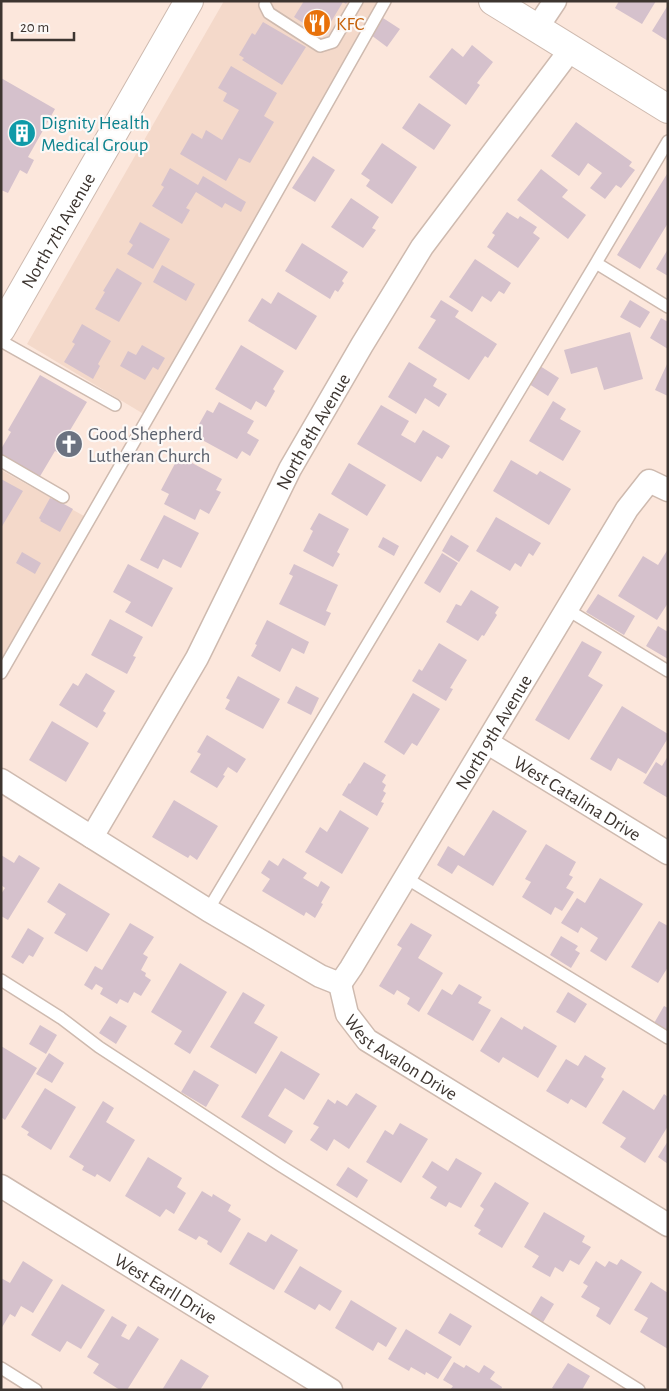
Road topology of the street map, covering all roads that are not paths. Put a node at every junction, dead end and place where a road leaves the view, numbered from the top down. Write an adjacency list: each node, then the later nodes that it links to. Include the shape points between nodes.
1 (189, 1): 13 (main road, North 7th Avenue)
2 (357, 1): 6 (lane, via 333,42 320,46 269,13)
3 (385, 1): 21 (lane)
4 (493, 1): 7 (main road)
5 (555, 1): 7 (street)
6 (266, 5)
7 (537, 28): 8 (main road)
8 (571, 49): 9 (main road); 24 (street, North 8th Avenue, via 422,247 362,345 290,468 197,658)
9 (668, 109)
10 (668, 141): 11 (lane)
11 (596, 263): 12 (lane); 27 (lane)
12 (668, 307)
13 (1, 329)
14 (1, 340): 15 (lane)
15 (115, 405)
16 (1, 461): 18 (lane)
17 (658, 485): 19 (street, North 9th Avenue, via 628,510)
18 (63, 497)
19 (568, 610): 20 (lane); 22 (street, North 9th Avenue)
20 (668, 671)
21 (1, 672)
22 (488, 743): 25 (street, West Catalina Drive); 26 (street, North 9th Avenue)
23 (1, 780): 24 (street, West Avalon Drive)
24 (92, 837): 27 (street, West Avalon Drive)
25 (668, 853)
26 (406, 878): 29 (street, North 9th Avenue); 30 (lane)
27 (208, 910): 29 (street, West Avalon Drive, via 320,976)
28 (1, 980): 36 (lane, via 281,1166)
29 (340, 984): 32 (street, West Avalon Drive, via 347,1014 367,1040)
30 (668, 1038)
31 (1, 1186): 35 (street, West Earll Drive)
32 (668, 1225)
33 (1, 1368): 34 (lane)
34 (36, 1390)
35 (331, 1390)
36 (639, 1390)

